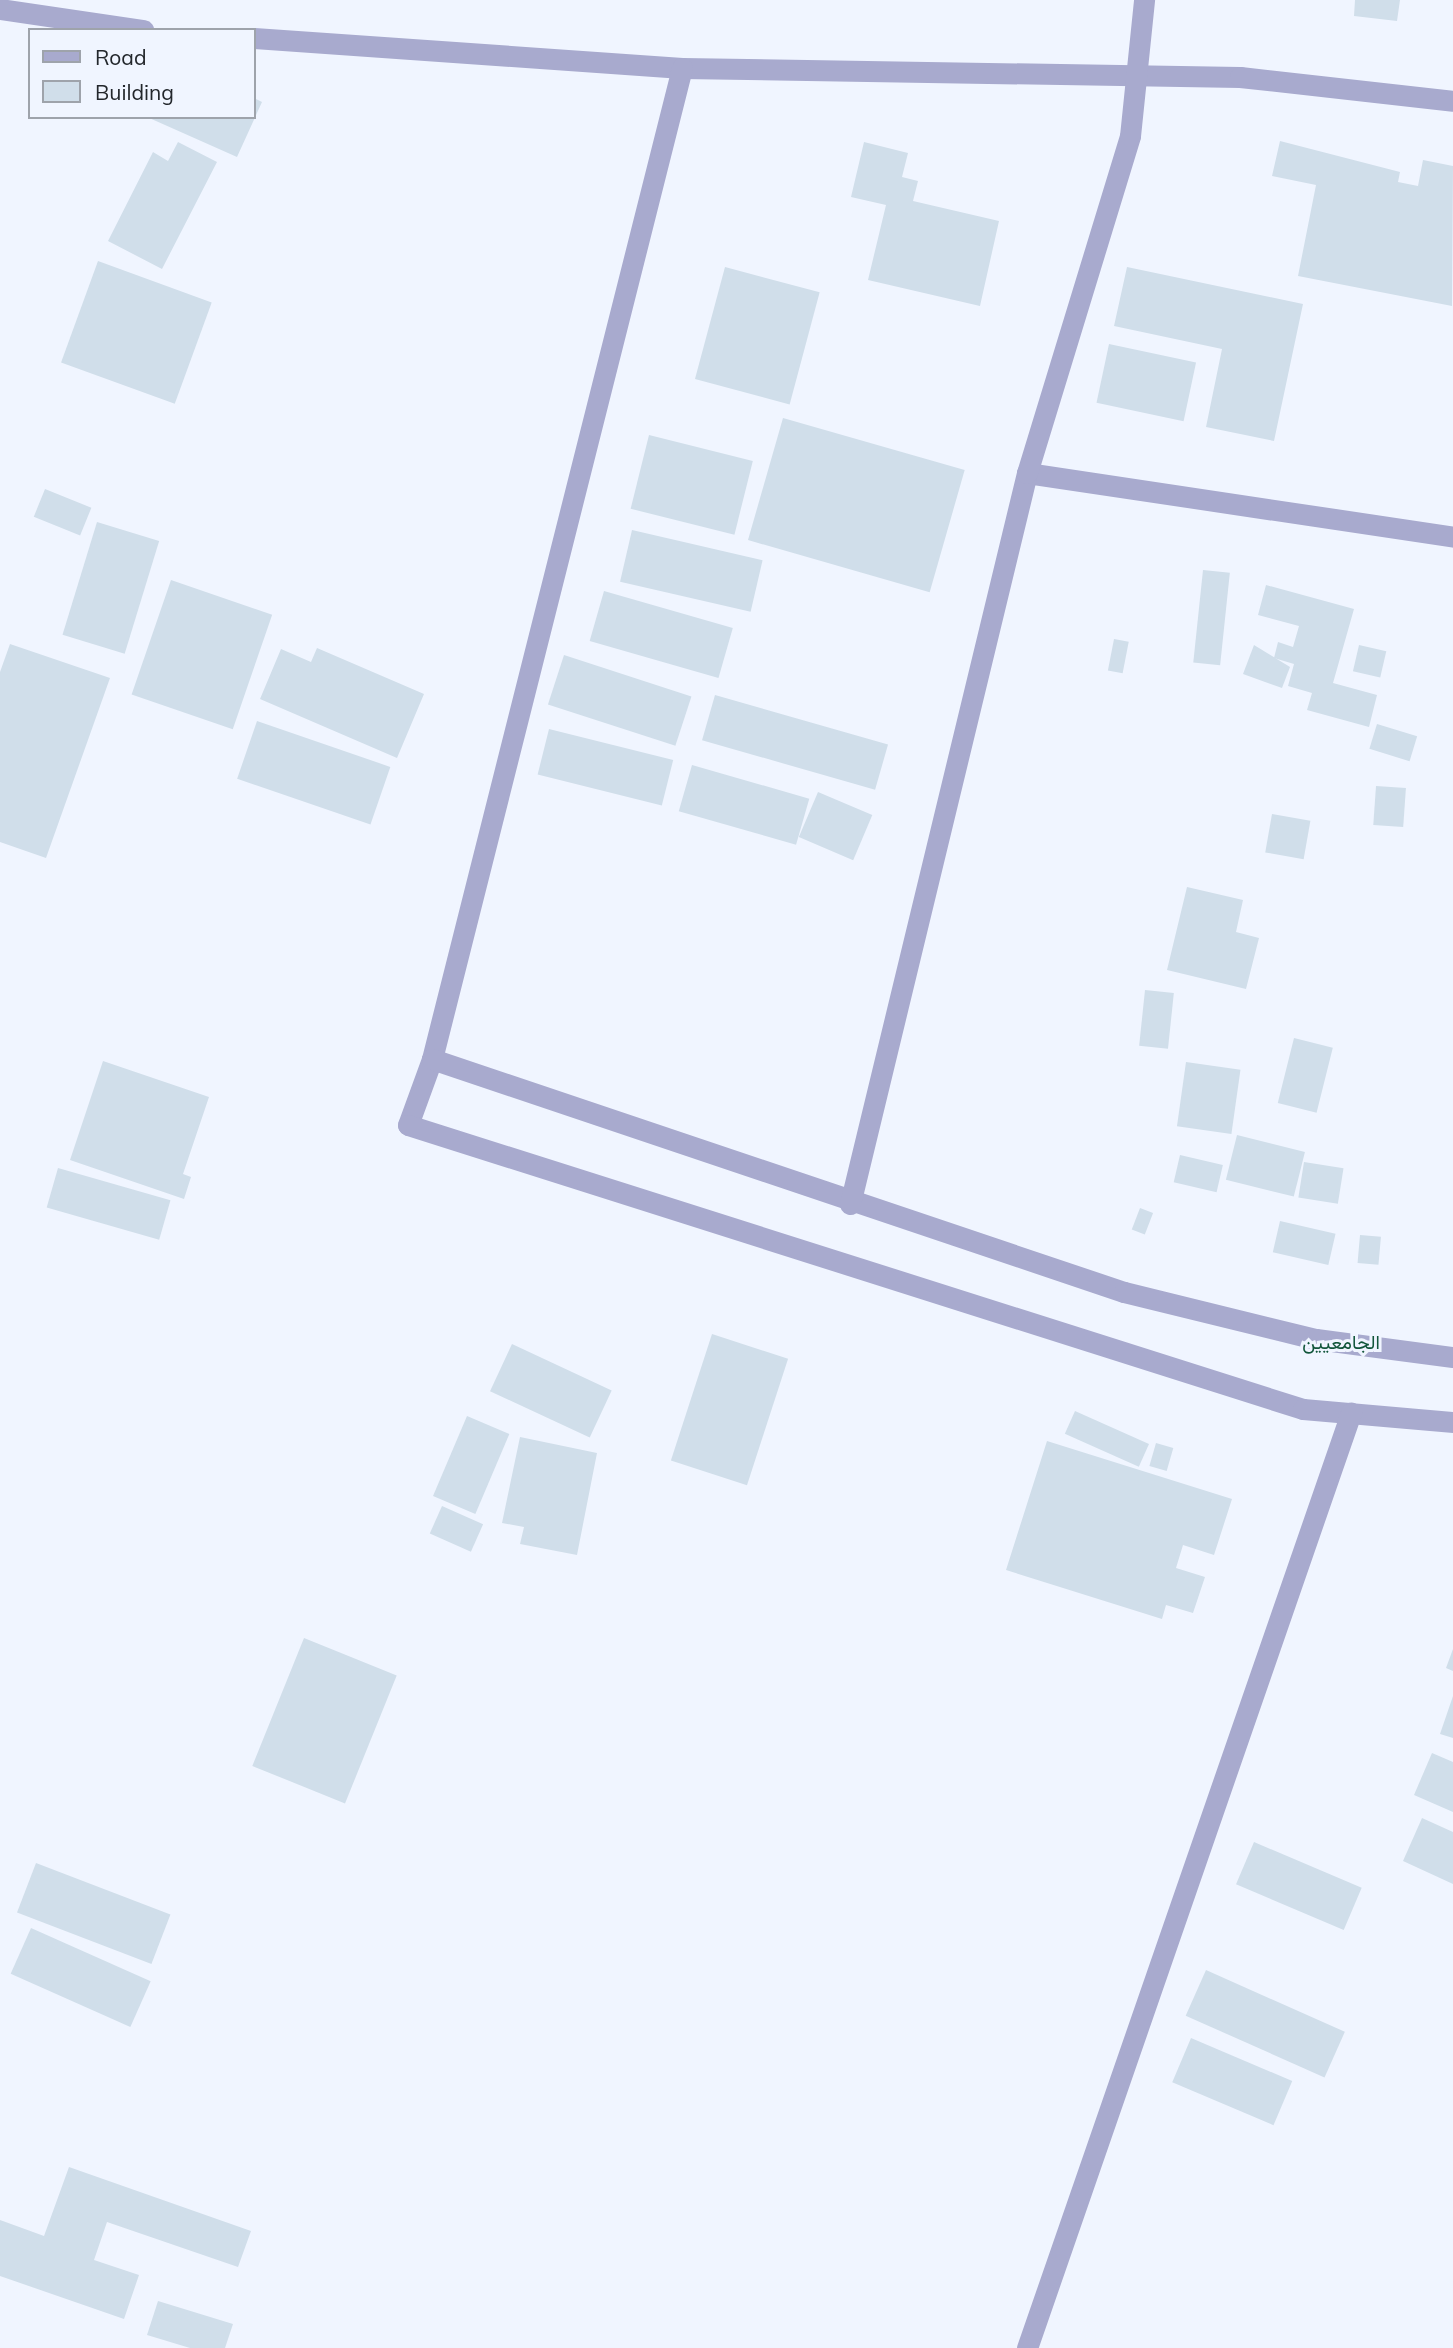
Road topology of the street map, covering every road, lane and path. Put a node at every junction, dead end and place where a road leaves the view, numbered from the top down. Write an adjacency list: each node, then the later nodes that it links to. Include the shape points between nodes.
1 (1144, 0): 6 (street)
2 (0, 9): 3 (street)
3 (129, 28)
4 (256, 38): 5 (street)
5 (682, 68): 6 (street); 10 (street)
6 (1136, 76): 7 (street, via 1240,77); 8 (street, via 1130,136)
7 (1453, 101)
8 (1027, 473): 9 (street); 11 (street)
9 (1453, 537)
10 (432, 1059): 11 (street); 13 (street, via 408,1125 1303,1409)
11 (850, 1204): 12 (street, via 1124,1292 1316,1339)
12 (1453, 1357)
13 (1351, 1413): 14 (street); 15 (street)
14 (1453, 1422)
15 (1027, 2348)

